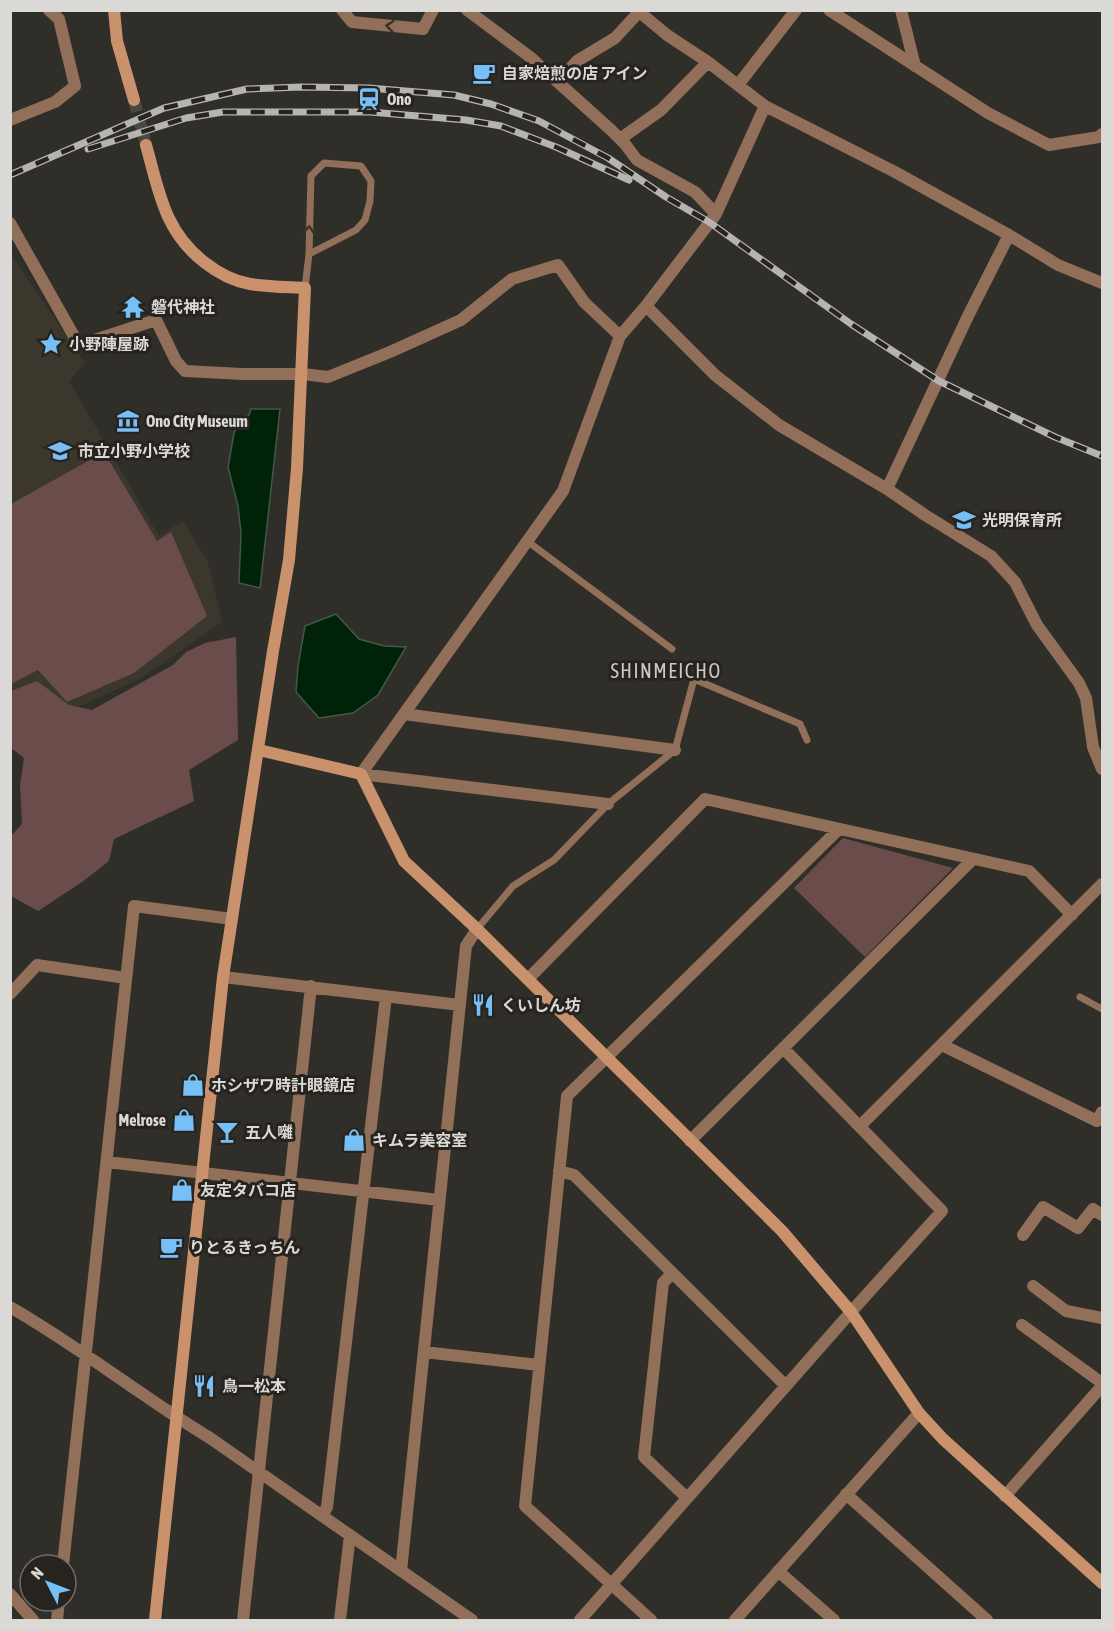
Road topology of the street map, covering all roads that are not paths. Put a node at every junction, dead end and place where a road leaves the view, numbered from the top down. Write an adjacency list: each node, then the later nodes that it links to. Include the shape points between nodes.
1 (49, 10): 16 (street, via 58,19 75,86 55,102)
2 (114, 10): 14 (street, via 117,41)
3 (342, 10): 4 (street, one-way to 3, via 423,29 352,22)
4 (433, 10)
5 (468, 10): 12 (street)
6 (796, 10): 13 (street)
7 (829, 10): 11 (street)
8 (901, 10): 11 (street)
9 (641, 12): 10 (street); 12 (street, via 615,38 577,61)
10 (708, 62): 13 (street); 18 (street, via 661,110)
11 (915, 66): 17 (street, via 988,113 1049,145)
12 (558, 82): 18 (street)
13 (738, 85): 15 (street)
14 (134, 100)
15 (765, 106): 20 (street); 22 (street)
16 (10, 120)
17 (1102, 134)
18 (620, 139): 20 (street, via 637,160 695,192)
19 (146, 145): 25 (street, via 162,204 173,228 195,255 233,279)
20 (716, 213): 26 (street)
21 (10, 224): 28 (street, via 79,345 156,320 185,371)
22 (1009, 235): 24 (street, via 1058,264); 29 (street)
23 (309, 254): 23 (lane, one-way to 23, via 311,176 324,163 361,166 371,181 365,220 356,230); 25 (lane)
24 (1102, 283)
25 (305, 288): 28 (street)
26 (646, 306): 27 (street); 29 (street, via 715,375 779,425)
27 (620, 336): 28 (street, via 584,302 558,265 512,279 461,320 390,352 328,377); 30 (street, via 562,491)
28 (303, 374): 34 (street, via 289,560)
29 (887, 489): 36 (street, via 991,556 1015,582 1037,624 1086,698 1093,747)
30 (527, 541): 31 (lane); 32 (street)
31 (672, 648)
32 (404, 714): 35 (street); 37 (street)
33 (807, 740): 35 (lane, via 800,724 694,679)
34 (259, 750): 37 (street); 43 (street)
35 (675, 750): 38 (lane)
36 (1102, 769)
37 (361, 774): 38 (street); 44 (street, via 405,861)
38 (608, 804): 44 (lane, via 554,860 513,886)
39 (839, 829): 40 (street); 47 (street, via 705,799); 56 (street)
40 (974, 859): 42 (street, via 1029,871); 55 (street)
41 (1102, 884): 42 (street)
42 (1072, 915): 54 (street)
43 (232, 919): 45 (street); 46 (street, via 134,906)
44 (477, 929): 47 (street); 52 (street, via 466,946)
45 (223, 977): 48 (street); 62 (street)
46 (126, 978): 49 (street, via 37,966); 60 (street)
47 (528, 979): 56 (street)
48 (311, 986): 50 (street); 63 (street)
49 (10, 994)
50 (386, 996): 52 (street); 64 (street)
51 (1080, 997): 53 (lane)
52 (460, 1005): 65 (street)
53 (1102, 1010)
54 (942, 1044): 57 (street, via 1097,1121); 58 (street)
55 (783, 1048): 58 (street); 59 (street)
56 (606, 1058): 59 (street); 61 (street, via 567,1096)
57 (1102, 1112)
58 (860, 1126): 71 (street, via 942,1211)
59 (690, 1141): 71 (street, via 782,1231)
60 (107, 1162): 62 (street); 75 (street)
61 (559, 1171): 68 (street, via 574,1175); 76 (street)
62 (202, 1174): 63 (street); 80 (street)
63 (290, 1184): 64 (street); 81 (street)
64 (363, 1192): 65 (street); 85 (street, via 327,1507)
65 (439, 1200): 74 (street)
66 (1102, 1215): 67 (street, via 1094,1209 1078,1228 1043,1207)
67 (1023, 1235)
68 (672, 1273): 78 (street); 84 (street, via 663,1283 644,1457)
69 (1033, 1286): 72 (street, via 1066,1311)
70 (10, 1307): 75 (street)
71 (851, 1312): 78 (street); 79 (street)
72 (1102, 1318)
73 (1022, 1325): 77 (street)
74 (424, 1352): 76 (street); 88 (street)
75 (86, 1354): 80 (street); 87 (street)
76 (539, 1365): 91 (street, via 525,1506)
77 (1102, 1385): 83 (street)
78 (786, 1386): 84 (street)
79 (919, 1413): 82 (street); 83 (street)
80 (176, 1418): 81 (street); 94 (street)
81 (258, 1472): 85 (street); 95 (street)
82 (846, 1494): 89 (street); 102 (street)
83 (1005, 1496): 90 (street)
84 (687, 1498): 91 (street)
85 (322, 1516): 86 (street)
86 (350, 1535): 88 (street); 96 (street)
87 (64, 1553)
88 (401, 1571): 97 (street)
89 (778, 1571): 100 (street); 101 (street)
90 (1102, 1583)
91 (611, 1585): 98 (street); 99 (street)
92 (10, 1594): 93 (street)
93 (33, 1620)
94 (155, 1620)
95 (243, 1620)
96 (340, 1620)
97 (472, 1620)
98 (580, 1620)
99 (651, 1620)
100 (735, 1620)
101 (834, 1620)
102 (987, 1620)

